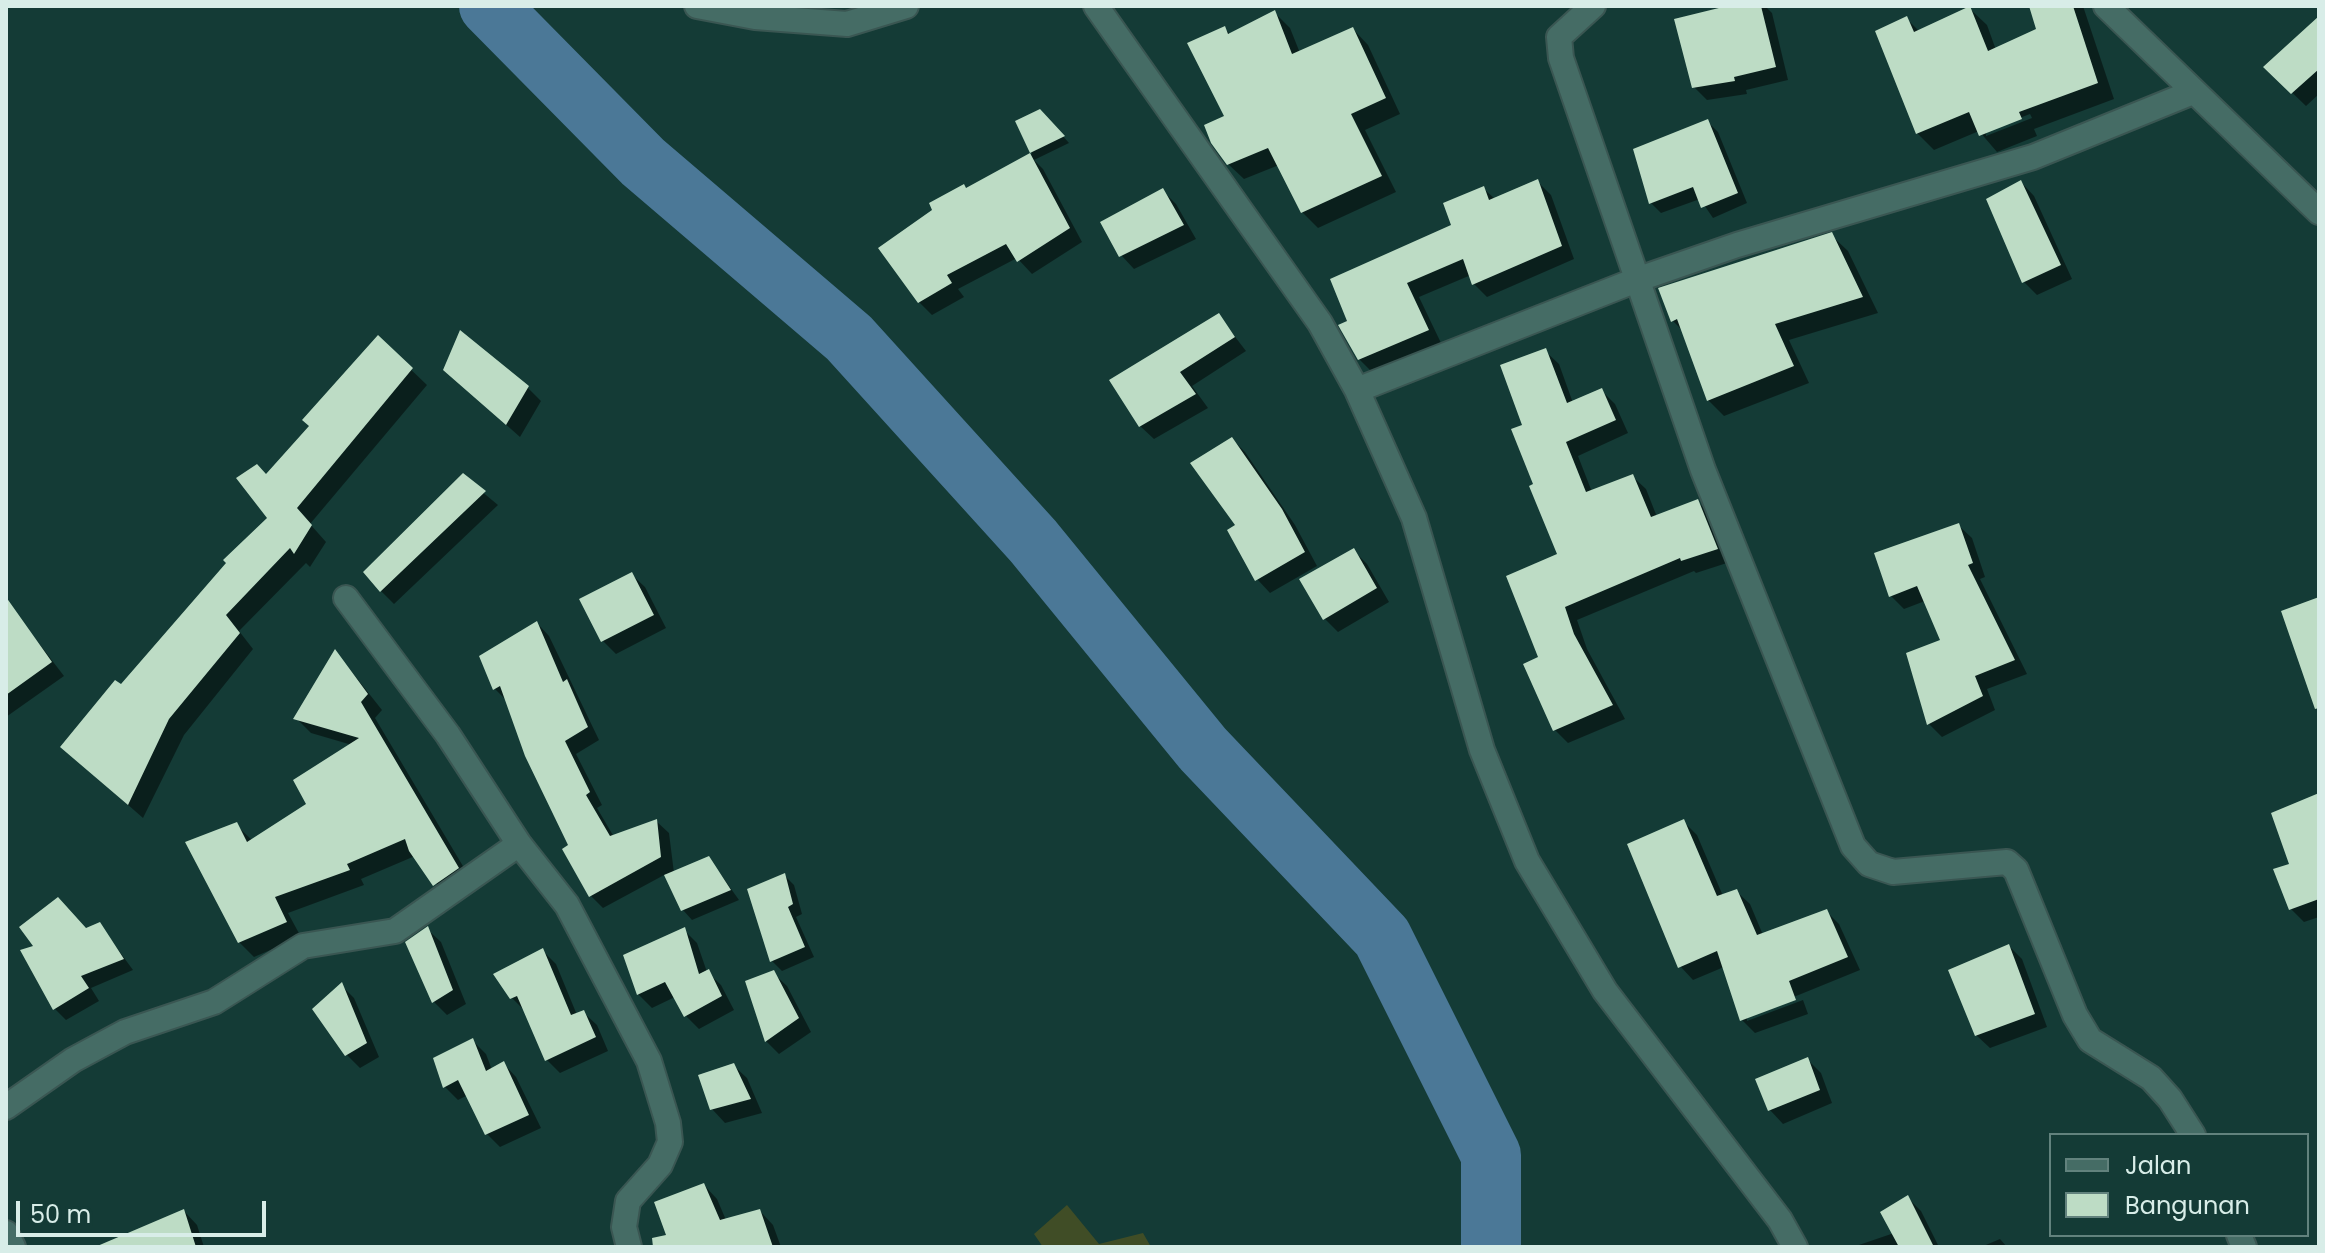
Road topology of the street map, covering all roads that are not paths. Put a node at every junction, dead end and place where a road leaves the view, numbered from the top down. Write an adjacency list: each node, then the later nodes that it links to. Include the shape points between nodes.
1 (697, 6): 2 (street, via 755,17 847,24)
2 (903, 6)
3 (1096, 6): 9 (street, via 1320,323)
4 (1593, 6): 8 (street, via 1559,37 1561,58)
5 (2106, 6): 6 (street)
6 (2193, 92): 7 (street); 8 (street, via 2033,157)
7 (2319, 212)
8 (1639, 279): 9 (street); 13 (street, via 1703,470 1853,846 1869,864 1893,872 2007,862 2016,870 2090,1040 2151,1078)
9 (1357, 390): 17 (street, via 1414,518 1482,750 1527,861 1605,991 1780,1220)
10 (346, 598): 11 (street, via 448,735)
11 (519, 844): 12 (street, via 395,931 303,946 214,1002 125,1032 73,1060); 16 (street, via 574,918 649,1061 668,1123 666,1156 628,1201 624,1227)
12 (6, 1107)
13 (2192, 1133)
14 (6, 1233): 15 (street)
15 (13, 1247)
16 (629, 1247)
17 (1795, 1247)

